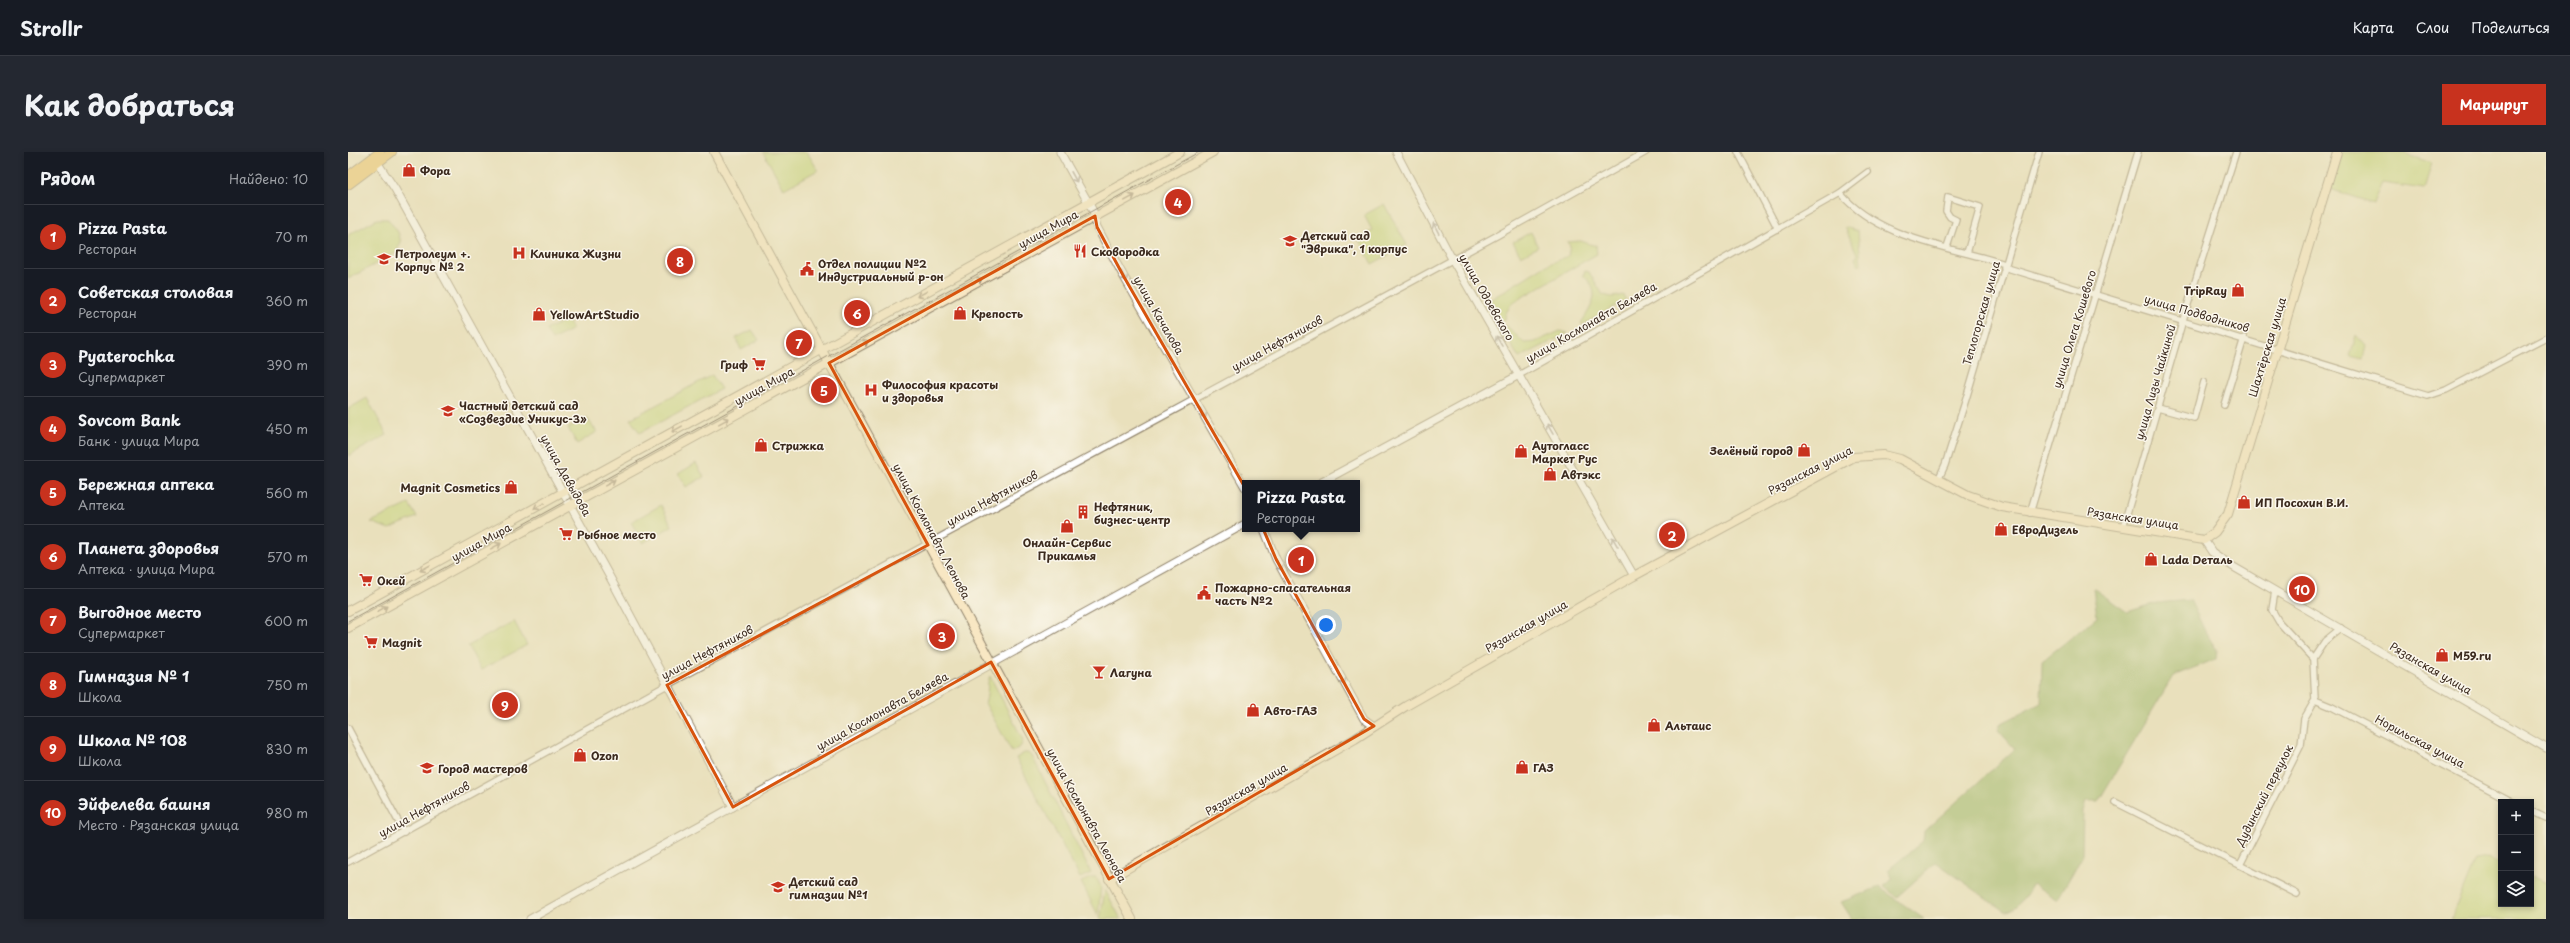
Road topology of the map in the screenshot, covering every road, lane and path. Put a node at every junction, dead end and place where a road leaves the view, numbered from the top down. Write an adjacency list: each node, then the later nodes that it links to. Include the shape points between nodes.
1 (392, 152): 13 (main road)
2 (714, 152): 30 (main road, улица Космонавта Леонова)
3 (1060, 152): 18 (street, улица Качалова, one-way to 18)
4 (1180, 152): 18 (main road, улица Мира)
5 (1213, 152): 19 (main road, улица Мира, one-way to 5)
6 (1396, 152): 23 (street, улица Одоевского, one-way to 6)
7 (1646, 152): 23 (street, улица Нефтяников)
8 (1738, 152): 20 (street)
9 (2039, 152): 24 (street, Теплогорская улица)
10 (2138, 152): 25 (street, улица Олега Кошевого)
11 (2236, 152): 26 (street, улица Лизы Чайкиной)
12 (2337, 152): 29 (main road, Шахтёрская улица)
13 (377, 157): 15 (main road); 16 (main road); 40 (street, улица Давыдова)
14 (1868, 172): 17 (street, улица Космонавта Беляева)
15 (348, 176)
16 (348, 185)
17 (1840, 193): 20 (street, улица Космонавта Беляева); 21 (street, улица Подводников, via 1865,217 1884,228)
18 (1088, 202): 19 (street, улица Качалова); 30 (main road, улица Мира, one-way to 30)
19 (1095, 216): 31 (main road, улица Мира, one-way to 19); 34 (street, улица Качалова, one-way to 34, via 1097,227 1124,277)
20 (1778, 229): 32 (street, улица Космонавта Беляева)
21 (1947, 247): 22 (street, улица Подводников); 22 (street, via 1956,220 1946,211 1948,197 1980,207)
22 (1967, 253): 24 (street, улица Подводников)
23 (1452, 259): 32 (street, улица Одоевского, one-way to 23); 34 (street, улица Нефтяников)
24 (2005, 265): 25 (street, улица Подводников); 37 (street, Теплогорская улица)
25 (2095, 294): 26 (street, улица Подводников); 42 (street, улица Олега Кошевого)
26 (2183, 320): 27 (street, улица Подводников); 36 (street, улица Лизы Чайкиной)
27 (2244, 338): 29 (street, улица Подводников); 35 (street)
28 (2546, 338): 29 (street, улица Подводников, via 2446,390 2428,396)
29 (2278, 348): 46 (main road, Шахтёрская улица, via 2228,514 2215,532)
30 (822, 350): 31 (main road, улица Космонавта Леонова); 40 (main road, улица Мира, one-way to 40)
31 (829, 363): 41 (main road, улица Мира, one-way to 31); 47 (main road, улица Космонавта Леонова)
32 (1519, 375): 38 (street, улица Космонавта Беляева); 48 (street, улица Одоевского, one-way to 32)
33 (2204, 382): 36 (street, via 2194,418)
34 (1195, 398): 39 (street, улица Качалова, one-way to 39); 47 (street, улица Нефтяников)
35 (2224, 405)
36 (2158, 408): 44 (street, улица Лизы Чайкиной)
37 (1939, 478): 42 (main road, Рязанская улица, via 1984,502); 48 (main road, Рязанская улица, via 1900,459 1884,455 1854,457)
38 (1326, 480)
39 (1242, 482)
40 (563, 492): 41 (street, улица Давыдова); 50 (main road, улица Мира, one-way to 50)
41 (570, 505): 51 (main road, улица Мира, one-way to 41); 55 (street, улица Давыдова)
42 (2030, 512): 44 (main road, Рязанская улица)
43 (1242, 526): 54 (street, улица Космонавта Беляева)
44 (2123, 527): 46 (main road, Рязанская улица)
45 (1265, 532): 57 (street, one-way to 57, via 1276,559 1364,719)
46 (2204, 540): 49 (street, Рязанская улица, via 2212,552)
47 (928, 545): 54 (main road, улица Космонавта Леонова); 55 (street, улица Нефтяников)
48 (1634, 576): 57 (main road, Рязанская улица)
49 (2275, 591): 52 (street, Рязанская улица); 53 (street, via 2272,610 2279,622)
50 (348, 611)
51 (348, 628)
52 (2341, 628): 53 (street, via 2325,641); 59 (street, Рязанская улица)
53 (2313, 659): 56 (street)
54 (991, 662): 62 (street, улица Космонавта Беляева); 68 (main road, улица Космонавта Леонова)
55 (667, 685): 62 (street, улица Давыдова); 65 (street, улица Нефтяников)
56 (2315, 700): 60 (street, Норильская улица, via 2332,706); 67 (street, Дудинский переулок, via 2304,719 2301,745)
57 (1374, 726): 68 (main road, Рязанская улица)
58 (348, 728): 65 (street)
59 (2546, 748)
60 (2507, 799)
61 (2115, 802): 67 (street, via 2141,818)
62 (733, 806): 70 (street, улица Космонавта Беляева)
63 (2534, 813): 64 (street)
64 (2546, 818)
65 (404, 832): 66 (street, улица Нефтяников)
66 (348, 862)
67 (2240, 865): 69 (street)
68 (1109, 879): 71 (main road, улица Космонавта Леонова)
69 (2297, 894)
70 (530, 919)
71 (1132, 919)

